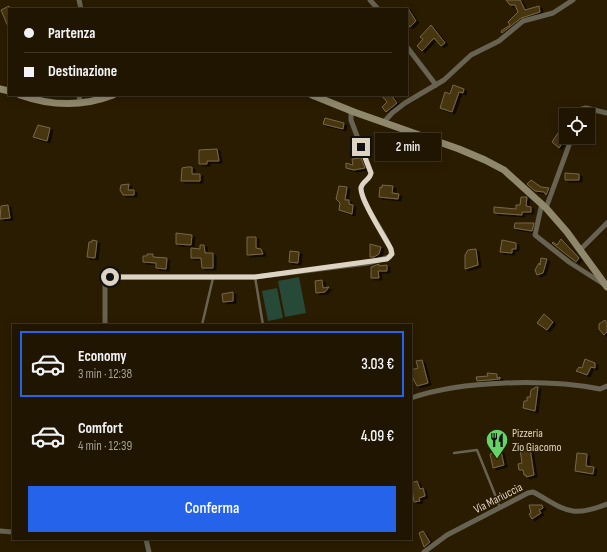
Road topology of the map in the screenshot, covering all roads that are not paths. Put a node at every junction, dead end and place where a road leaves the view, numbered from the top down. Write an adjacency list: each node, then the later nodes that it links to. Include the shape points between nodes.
1 (370, 0): 3 (street)
2 (573, 0): 5 (street, via 553,13 524,22 499,41 467,58)
3 (377, 8)
4 (408, 48): 5 (street)
5 (436, 85): 13 (street, via 392,113)
6 (23, 96): 9 (main road, via 47,104)
7 (110, 96): 9 (main road, via 99,100)
8 (314, 96): 11 (main road)
9 (79, 99)
10 (595, 110): 12 (street)
11 (351, 111): 13 (main road); 18 (street, via 351,120 371,173 361,191 391,249 390,257 368,263)
12 (607, 113)
13 (384, 122): 15 (main road, via 485,160 514,178)
14 (569, 144): 15 (street)
15 (544, 205): 17 (main road); 20 (street, via 535,235 564,259)
16 (607, 223): 17 (street)
17 (580, 250): 20 (main road)
18 (255, 277): 19 (street); 23 (lane)
19 (213, 278): 21 (street, via 110,277 105,282); 22 (lane)
20 (606, 286)
21 (105, 324)
22 (202, 324)
23 (263, 324)
24 (607, 386): 25 (street, via 600,389 523,383 487,384)
25 (412, 398)
26 (454, 454): 28 (lane, via 477,450)
27 (607, 504): 28 (street, Via Mariuccia, via 572,513 533,492)
28 (500, 508): 33 (street, Via Mariuccia, via 447,535)
29 (0, 531): 30 (street)
30 (12, 532)
31 (146, 540): 32 (street)
32 (149, 552)
33 (424, 552)

